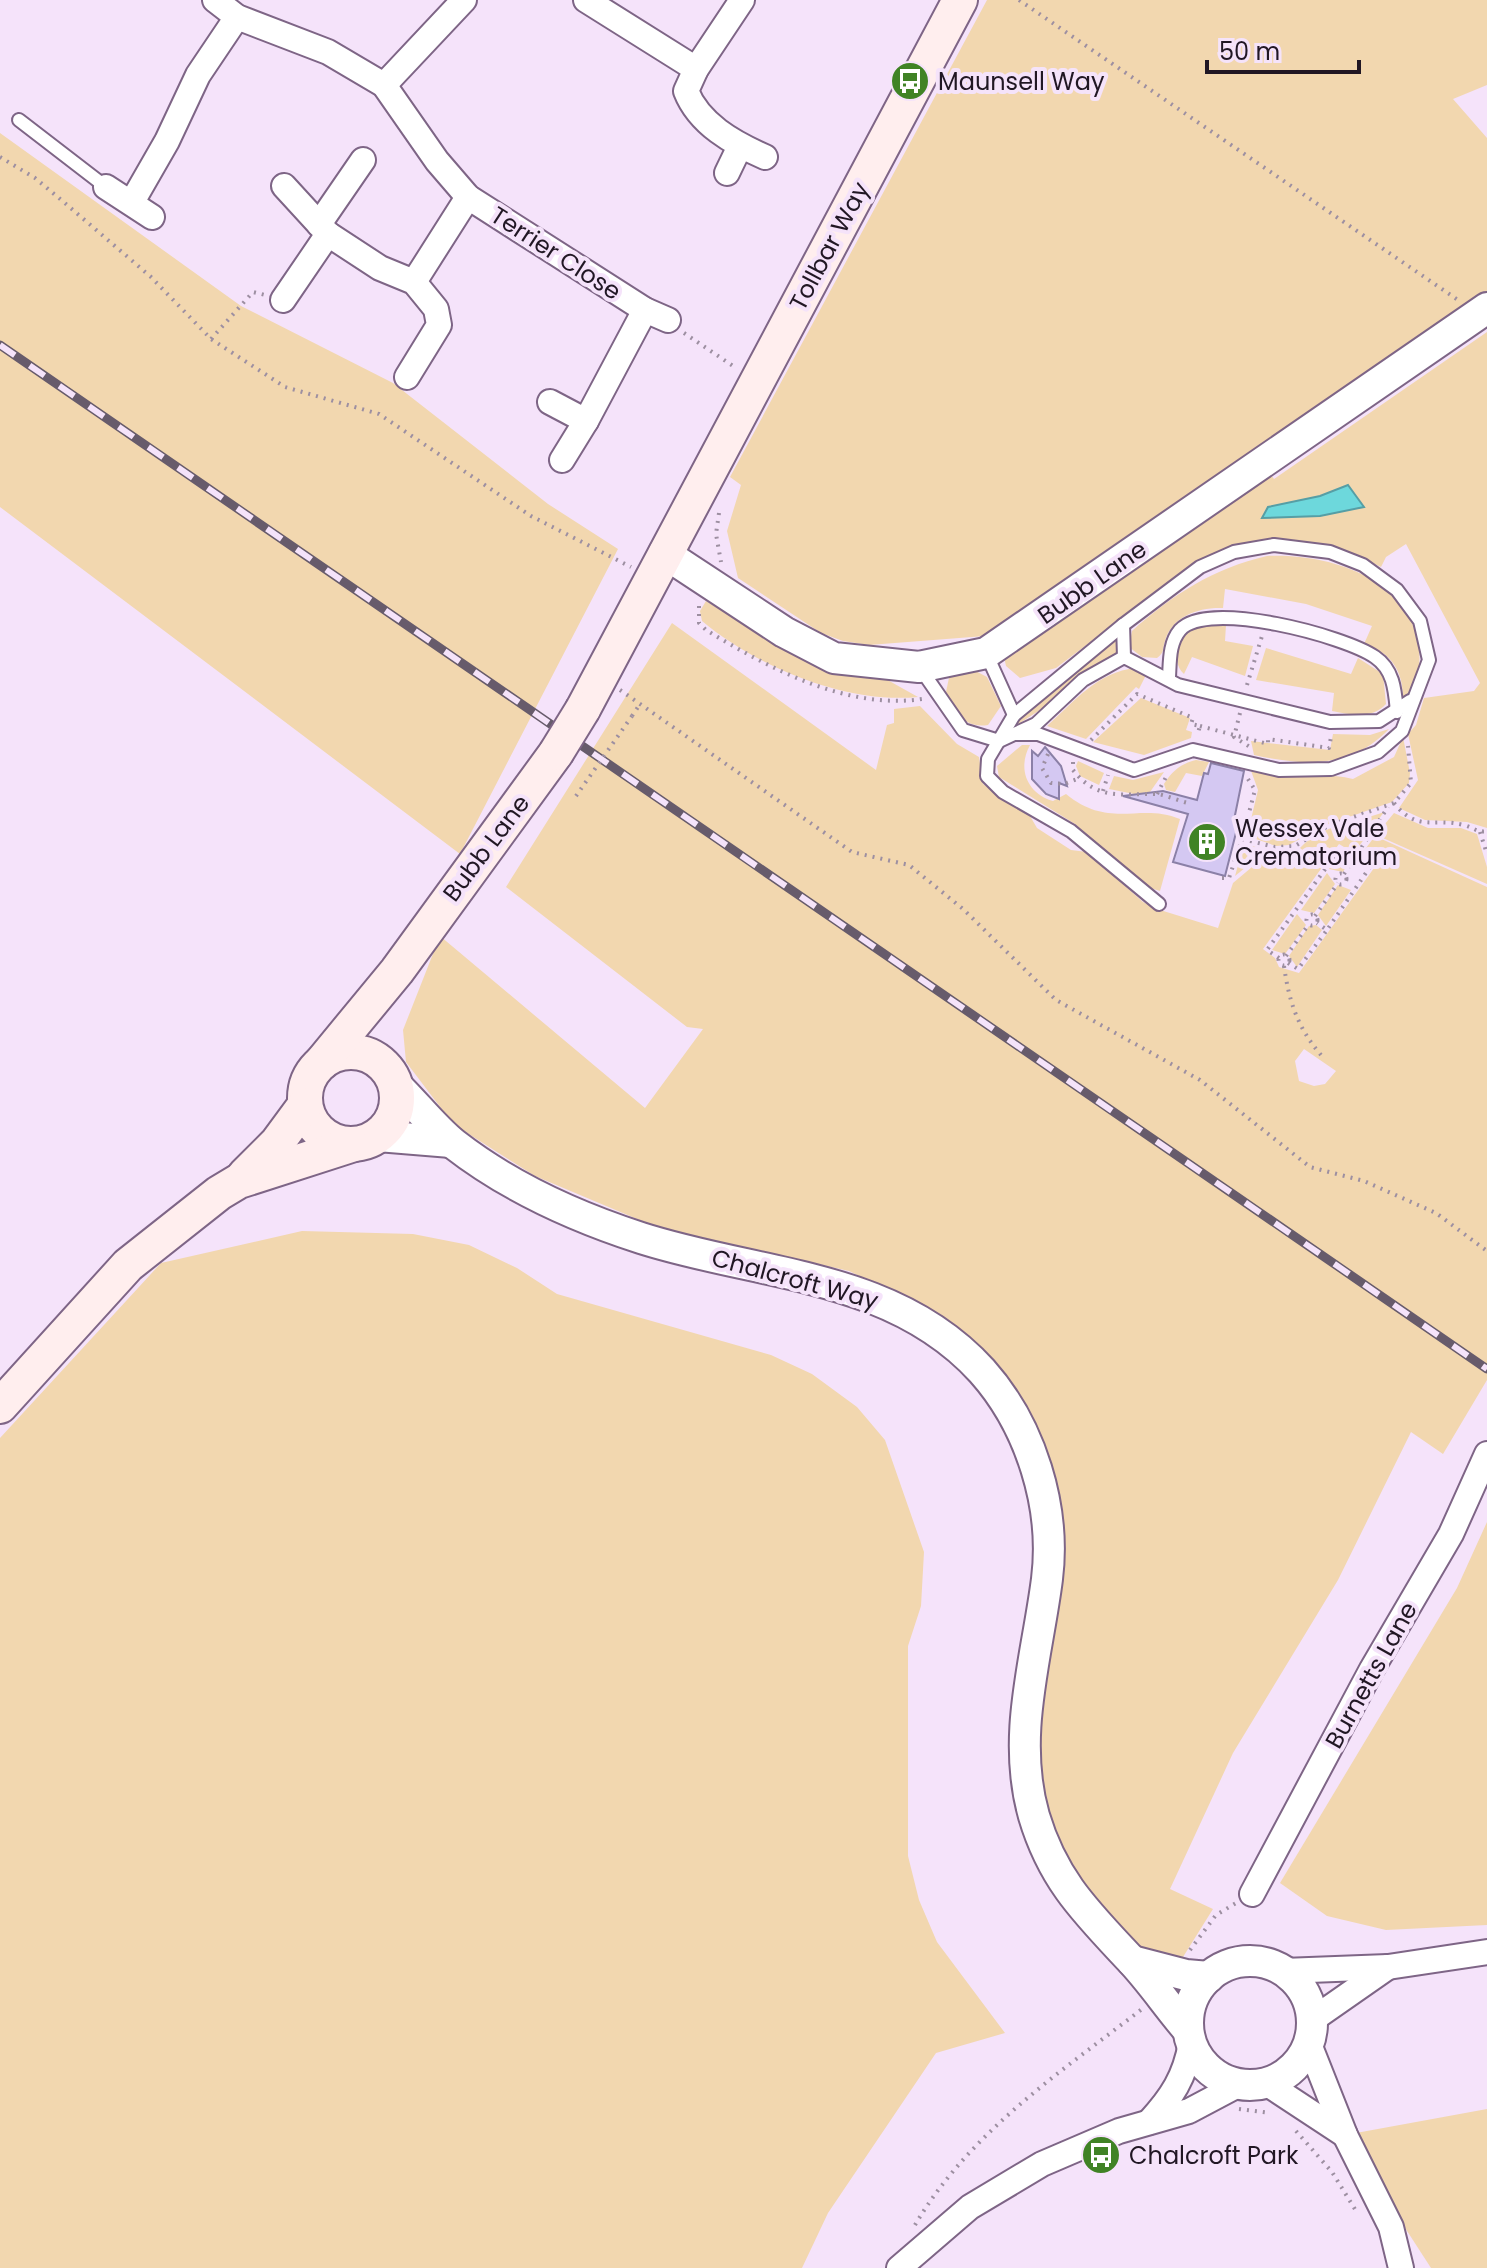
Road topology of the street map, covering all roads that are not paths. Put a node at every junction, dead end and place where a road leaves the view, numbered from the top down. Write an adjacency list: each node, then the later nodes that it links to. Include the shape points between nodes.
1 (215, 0): 6 (street)
2 (464, 0): 8 (street)
3 (586, 0): 7 (street)
4 (742, 0): 7 (street)
5 (960, 0): 29 (main road, Tollbar Way)
6 (237, 17): 8 (street, via 328,52); 17 (street, via 198,75)
7 (696, 69): 10 (street, via 686,91 694,112)
8 (384, 85): 16 (street, Terrier Close)
9 (19, 120): 15 (lane)
10 (740, 146): 11 (street); 13 (street)
11 (765, 157)
12 (363, 160): 19 (street)
13 (727, 173)
14 (284, 186): 19 (street)
15 (106, 187): 17 (street)
16 (468, 197): 20 (street, Terrier Close); 22 (street, Terrier Close)
17 (132, 202): 18 (street)
18 (152, 217)
19 (324, 229): 20 (street, via 380,268); 21 (street)
20 (414, 282): 25 (street, via 436,309 439,325)
21 (283, 300)
22 (645, 310): 24 (street, Terrier Close); 27 (street, Terrier Close)
23 (1482, 311): 32 (street, Bubb Lane)
24 (668, 320)
25 (409, 367)
26 (550, 402): 27 (street)
27 (586, 421): 28 (street, Terrier Close)
28 (562, 460)
29 (698, 491): 30 (main road, Bubb Lane)
30 (658, 563): 34 (street, Bubb Lane, via 834,658); 42 (main road, Bubb Lane, bridge, via 601,678 556,753)
31 (1123, 625): 33 (lane); 36 (lane, via 1200,567 1234,552 1274,545 1330,552 1363,565 1397,590 1420,621 1429,660); 38 (lane)
32 (986, 653): 34 (street, Bubb Lane); 38 (lane)
33 (1124, 657): 35 (lane); 39 (lane, via 1083,680 1052,712)
34 (919, 667): 40 (lane, via 963,730)
35 (1169, 677): 37 (lane, via 1178,685 1330,722 1379,721); 37 (lane, via 1170,652 1180,630 1196,619 1216,615 1266,622 1375,656 1391,674)
36 (1410, 701): 37 (lane); 39 (lane, via 1402,731 1378,752 1331,769 1279,770 1193,750 1134,770 1038,734)
37 (1397, 712)
38 (1014, 715): 40 (lane)
39 (1016, 734): 40 (lane)
40 (999, 741): 41 (lane, via 988,759 987,776 1003,792 1071,831)
41 (1159, 904)
42 (397, 971): 43 (main road, Bubb Lane); 44 (main road, Bubb Lane, via 384,1018)
43 (322, 1062): 44 (main road, via 333,1055 359,1053); 45 (main road, via 310,1077)
44 (389, 1074): 46 (main road, via 396,1107 386,1128); 47 (street, Chalcroft Way)
45 (305, 1105): 46 (main road, via 308,1118 326,1137); 48 (main road)
46 (364, 1140): 47 (street, Chalcroft Way); 48 (main road)
47 (451, 1142): 53 (street, Chalcroft Way, via 531,1191 617,1229 882,1300 944,1337 981,1371 1024,1436 1047,1521 1047,1576 1025,1729 1034,1813 1049,1856 1075,1901)
48 (239, 1181): 49 (main road, via 128,1265)
49 (0, 1406)
50 (1487, 1454): 51 (street, Burnetts Lane, via 1451,1534)
51 (1252, 1894)
52 (1487, 1952): 54 (street)
53 (1132, 1961): 56 (street); 58 (street, Chalcroft Way)
54 (1388, 1967): 55 (street); 57 (street)
55 (1283, 1971): 56 (street, via 1245,1962); 57 (street, via 1303,1992)
56 (1194, 1975): 58 (street)
57 (1310, 2032): 59 (street, via 1296,2064); 61 (street)
58 (1190, 2036): 59 (street, via 1210,2071); 60 (street, via 1185,2074)
59 (1253, 2084): 60 (street); 61 (street)
60 (1149, 2122): 62 (street, via 1079,2147 1004,2185 941,2229)
61 (1345, 2135): 63 (street, via 1391,2227)
62 (899, 2268)
63 (1401, 2268)

